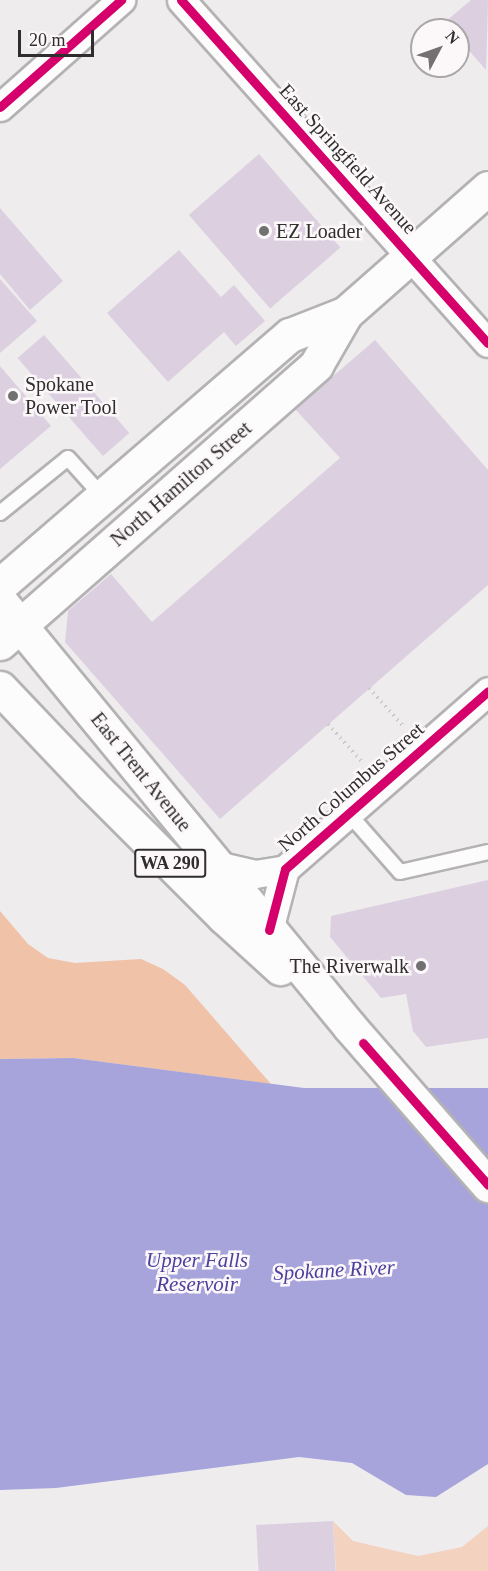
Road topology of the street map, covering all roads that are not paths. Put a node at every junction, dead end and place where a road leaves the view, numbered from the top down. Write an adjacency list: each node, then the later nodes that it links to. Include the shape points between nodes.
1 (121, 0): 3 (street)
2 (181, 0): 5 (street, East Springfield Avenue)
3 (0, 107)
4 (488, 188): 5 (main road, North Hamilton Street)
5 (411, 255): 6 (main road, North Hamilton Street); 7 (street, East Springfield Avenue)
6 (346, 313): 8 (main road, North Hamilton Street, via 290,335); 11 (main road, North Hamilton Street, via 316,365)
7 (488, 343)
8 (103, 497): 9 (lane, via 68,458); 10 (main road, North Hamilton Street)
9 (0, 513)
10 (0, 585)
11 (7, 623): 16 (main road, East Trent Avenue / WA 290)
12 (0, 688): 19 (main road, East Trent Avenue / WA 290, via 224,917)
13 (488, 691): 14 (street, North Columbus Street)
14 (350, 814): 15 (lane, via 400,873); 17 (street, North Columbus Street)
15 (488, 852)
16 (216, 865): 17 (street, North Columbus Street, via 255,874); 18 (main road, East Trent Avenue / WA 290)
17 (285, 869): 18 (street, North Columbus Street)
18 (269, 930): 19 (main road, East Trent Avenue / WA 290)
19 (356, 1035): 20 (main road, East Trent Avenue / WA 290)
20 (488, 1185)

